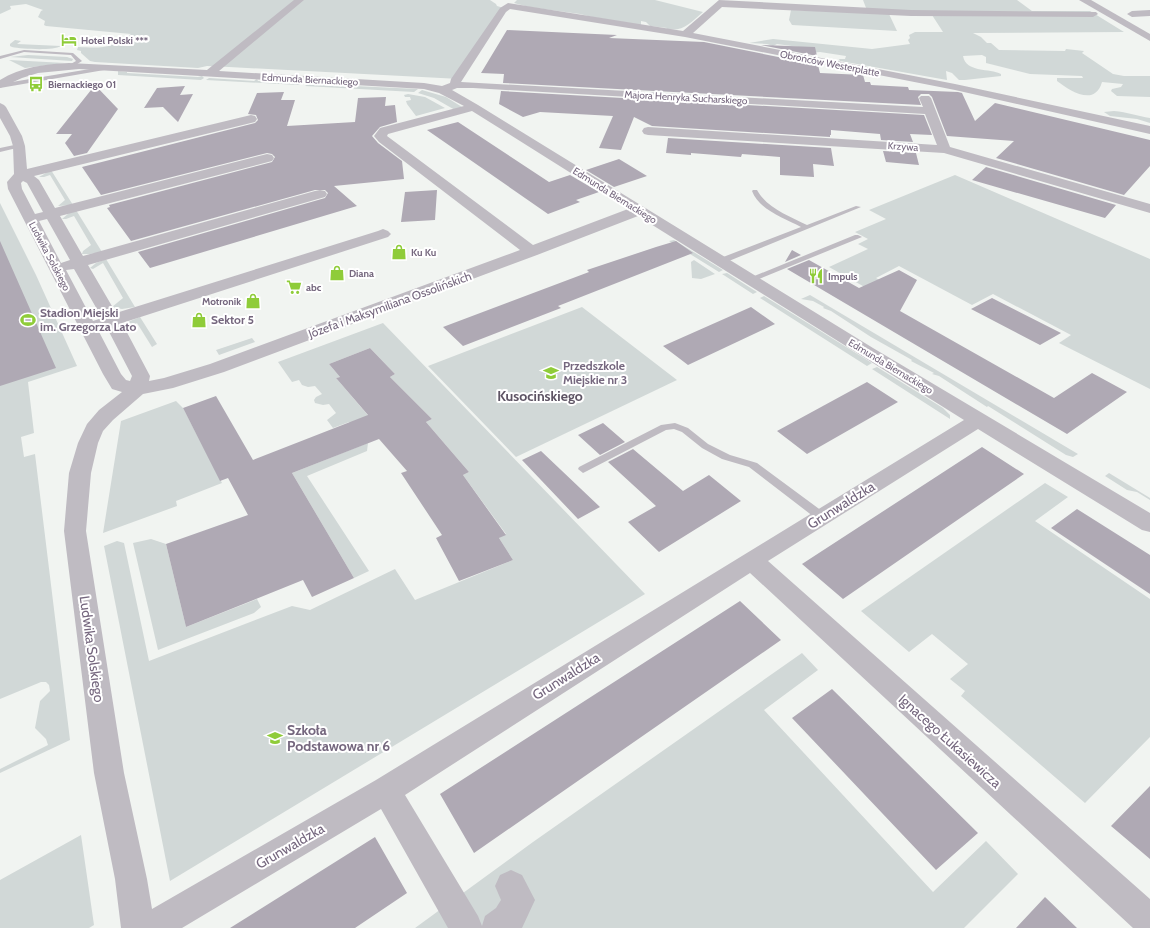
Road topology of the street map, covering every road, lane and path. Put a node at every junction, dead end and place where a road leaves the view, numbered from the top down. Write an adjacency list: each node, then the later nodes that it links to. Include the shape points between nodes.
1 (300, 0): 15 (street)
2 (1084, 0): 9 (street)
3 (722, 2): 6 (street, via 910,13); 8 (street)
4 (504, 3): 8 (street, Obrońców Westerplatte); 18 (street, via 503,10 456,79)
5 (1150, 13): 7 (street)
6 (1093, 14)
7 (1132, 14)
8 (685, 34): 16 (street, Obrońców Westerplatte)
9 (1150, 38)
10 (0, 58): 12 (lane, via 24,51 66,53 73,54 79,61)
11 (0, 64): 14 (street)
12 (71, 66): 13 (street, Edmunda Biernackiego); 14 (street, Edmunda Biernackiego)
13 (108, 68): 15 (street, Edmunda Biernackiego); 17 (lane)
14 (19, 74): 17 (street)
15 (208, 74): 19 (street, Edmunda Biernackiego, via 424,86)
16 (919, 80): 22 (street); 24 (street, Obrońców Westerplatte)
17 (0, 85)
18 (455, 85): 19 (street, Majora Henryka Sucharskiego); 22 (street, Majora Henryka Sucharskiego)
19 (443, 90): 21 (street, Edmunda Biernackiego)
20 (0, 107): 26 (street, Ludwika Solskiego)
21 (474, 107): 35 (street, Edmunda Biernackiego); 41 (street, via 384,131 380,136)
22 (930, 111): 27 (street)
23 (251, 119): 30 (street)
24 (1150, 130)
25 (648, 131): 27 (street, Krzywa)
26 (19, 146): 28 (lane); 30 (street, Ludwika Solskiego)
27 (945, 149): 34 (street, Krzywa)
28 (0, 150)
29 (267, 158): 36 (street)
30 (21, 175): 36 (street, Ludwika Solskiego, via 32,180); 37 (street, Ludwika Solskiego, via 14,182 15,189)
31 (754, 191): 38 (lane, via 761,203)
32 (320, 194): 43 (street)
33 (858, 207): 38 (lane)
34 (1150, 209)
35 (640, 210): 41 (street, Józefa i Maksymiliana Ossolińskich); 42 (street, Edmunda Biernackiego)
36 (51, 213): 37 (street); 43 (street, Ludwika Solskiego)
37 (30, 219): 44 (street, Ludwika Solskiego)
38 (806, 227): 42 (lane)
39 (383, 234): 46 (street)
40 (858, 237): 45 (lane)
41 (532, 252): 48 (street, Józefa i Maksymiliana Ossolińskich, via 216,368 166,384)
42 (721, 261): 45 (street, Edmunda Biernackiego)
43 (79, 263): 44 (street); 46 (street, Ludwika Solskiego)
44 (57, 269): 47 (street, Ludwika Solskiego)
45 (751, 279): 49 (street, Edmunda Biernackiego)
46 (112, 321): 47 (street); 48 (street, Ludwika Solskiego, via 141,376)
47 (88, 328): 48 (street, Ludwika Solskiego, via 119,385)
48 (137, 389): 57 (street, Ludwika Solskiego, via 106,415 94,429 80,473 75,531 109,773 131,878)
49 (979, 419): 51 (street, Grunwaldzka); 52 (street, Edmunda Biernackiego)
50 (584, 469): 51 (lane, via 664,427 675,426 726,457 753,465)
51 (822, 518): 53 (street, Grunwaldzka)
52 (1150, 524)
53 (751, 560): 54 (street, Grunwaldzka); 56 (street, Ignacego Łukasiewicza)
54 (386, 790): 58 (street, Grunwaldzka); 59 (street)
55 (511, 886): 60 (street, via 519,900 508,920)
56 (1150, 921)
57 (138, 928)
58 (151, 928)
59 (466, 928)
60 (497, 928)

